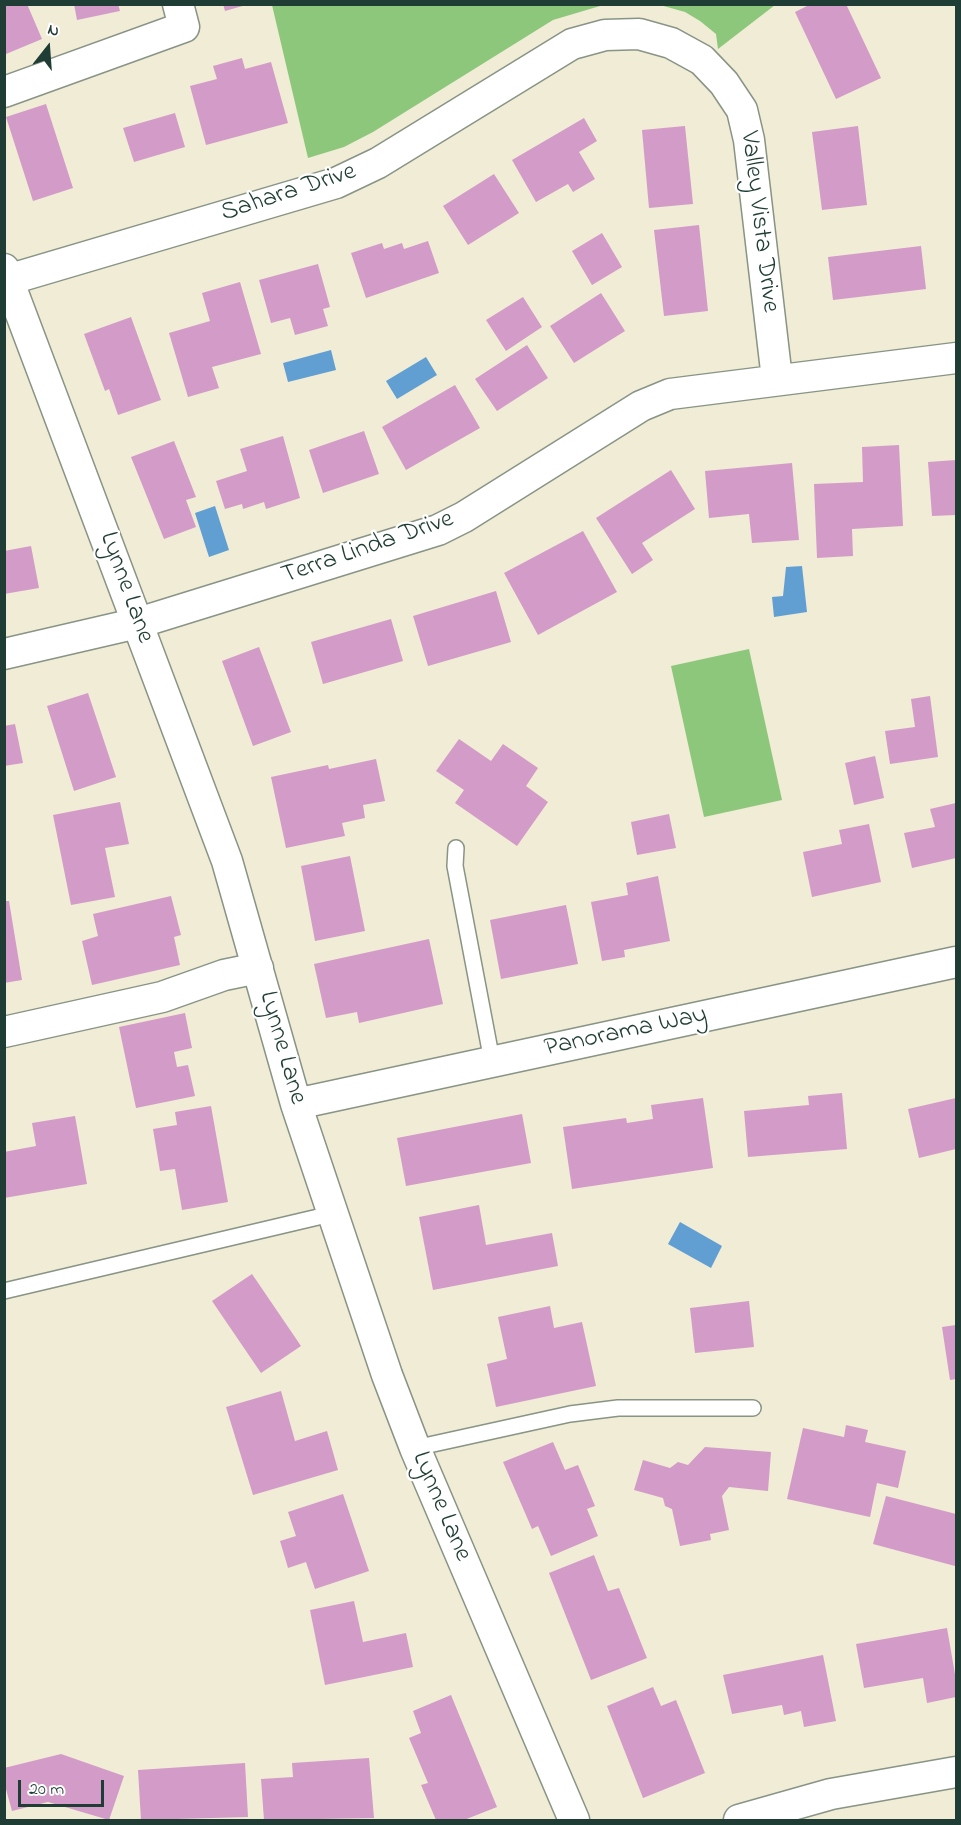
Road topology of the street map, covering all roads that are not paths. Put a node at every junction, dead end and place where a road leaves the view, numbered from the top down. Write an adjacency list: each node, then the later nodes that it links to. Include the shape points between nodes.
1 (178, 4): 3 (street, via 184,27)
2 (654, 37): 4 (street, Sahara Drive, via 605,34 572,44 378,163 336,183); 6 (street, Valley Vista Drive, via 702,60 742,110 749,140)
3 (4, 92)
4 (6, 277): 7 (street, Lynne Lane)
5 (957, 358): 6 (street, Terra Linda Drive)
6 (777, 380): 7 (street, Terra Linda Drive, via 686,391 655,399 438,530)
7 (138, 623): 8 (street, Terra Linda Drive); 11 (street, Lynne Lane, via 227,861)
8 (4, 654)
9 (456, 848): 13 (lane, via 455,866)
10 (957, 962): 13 (street, Panorama Way)
11 (258, 968): 12 (street, via 224,975 162,997); 14 (street, Lynne Lane)
12 (4, 1032)
13 (492, 1061): 14 (street, Panorama Way)
14 (296, 1104): 15 (street, Lynne Lane)
15 (331, 1214): 16 (lane); 18 (street, Lynne Lane)
16 (4, 1291)
17 (753, 1408): 18 (lane, via 618,1408 570,1414)
18 (415, 1448): 20 (street, Lynne Lane)
19 (957, 1772): 21 (street, via 831,1794)
20 (574, 1821)
21 (739, 1821)

